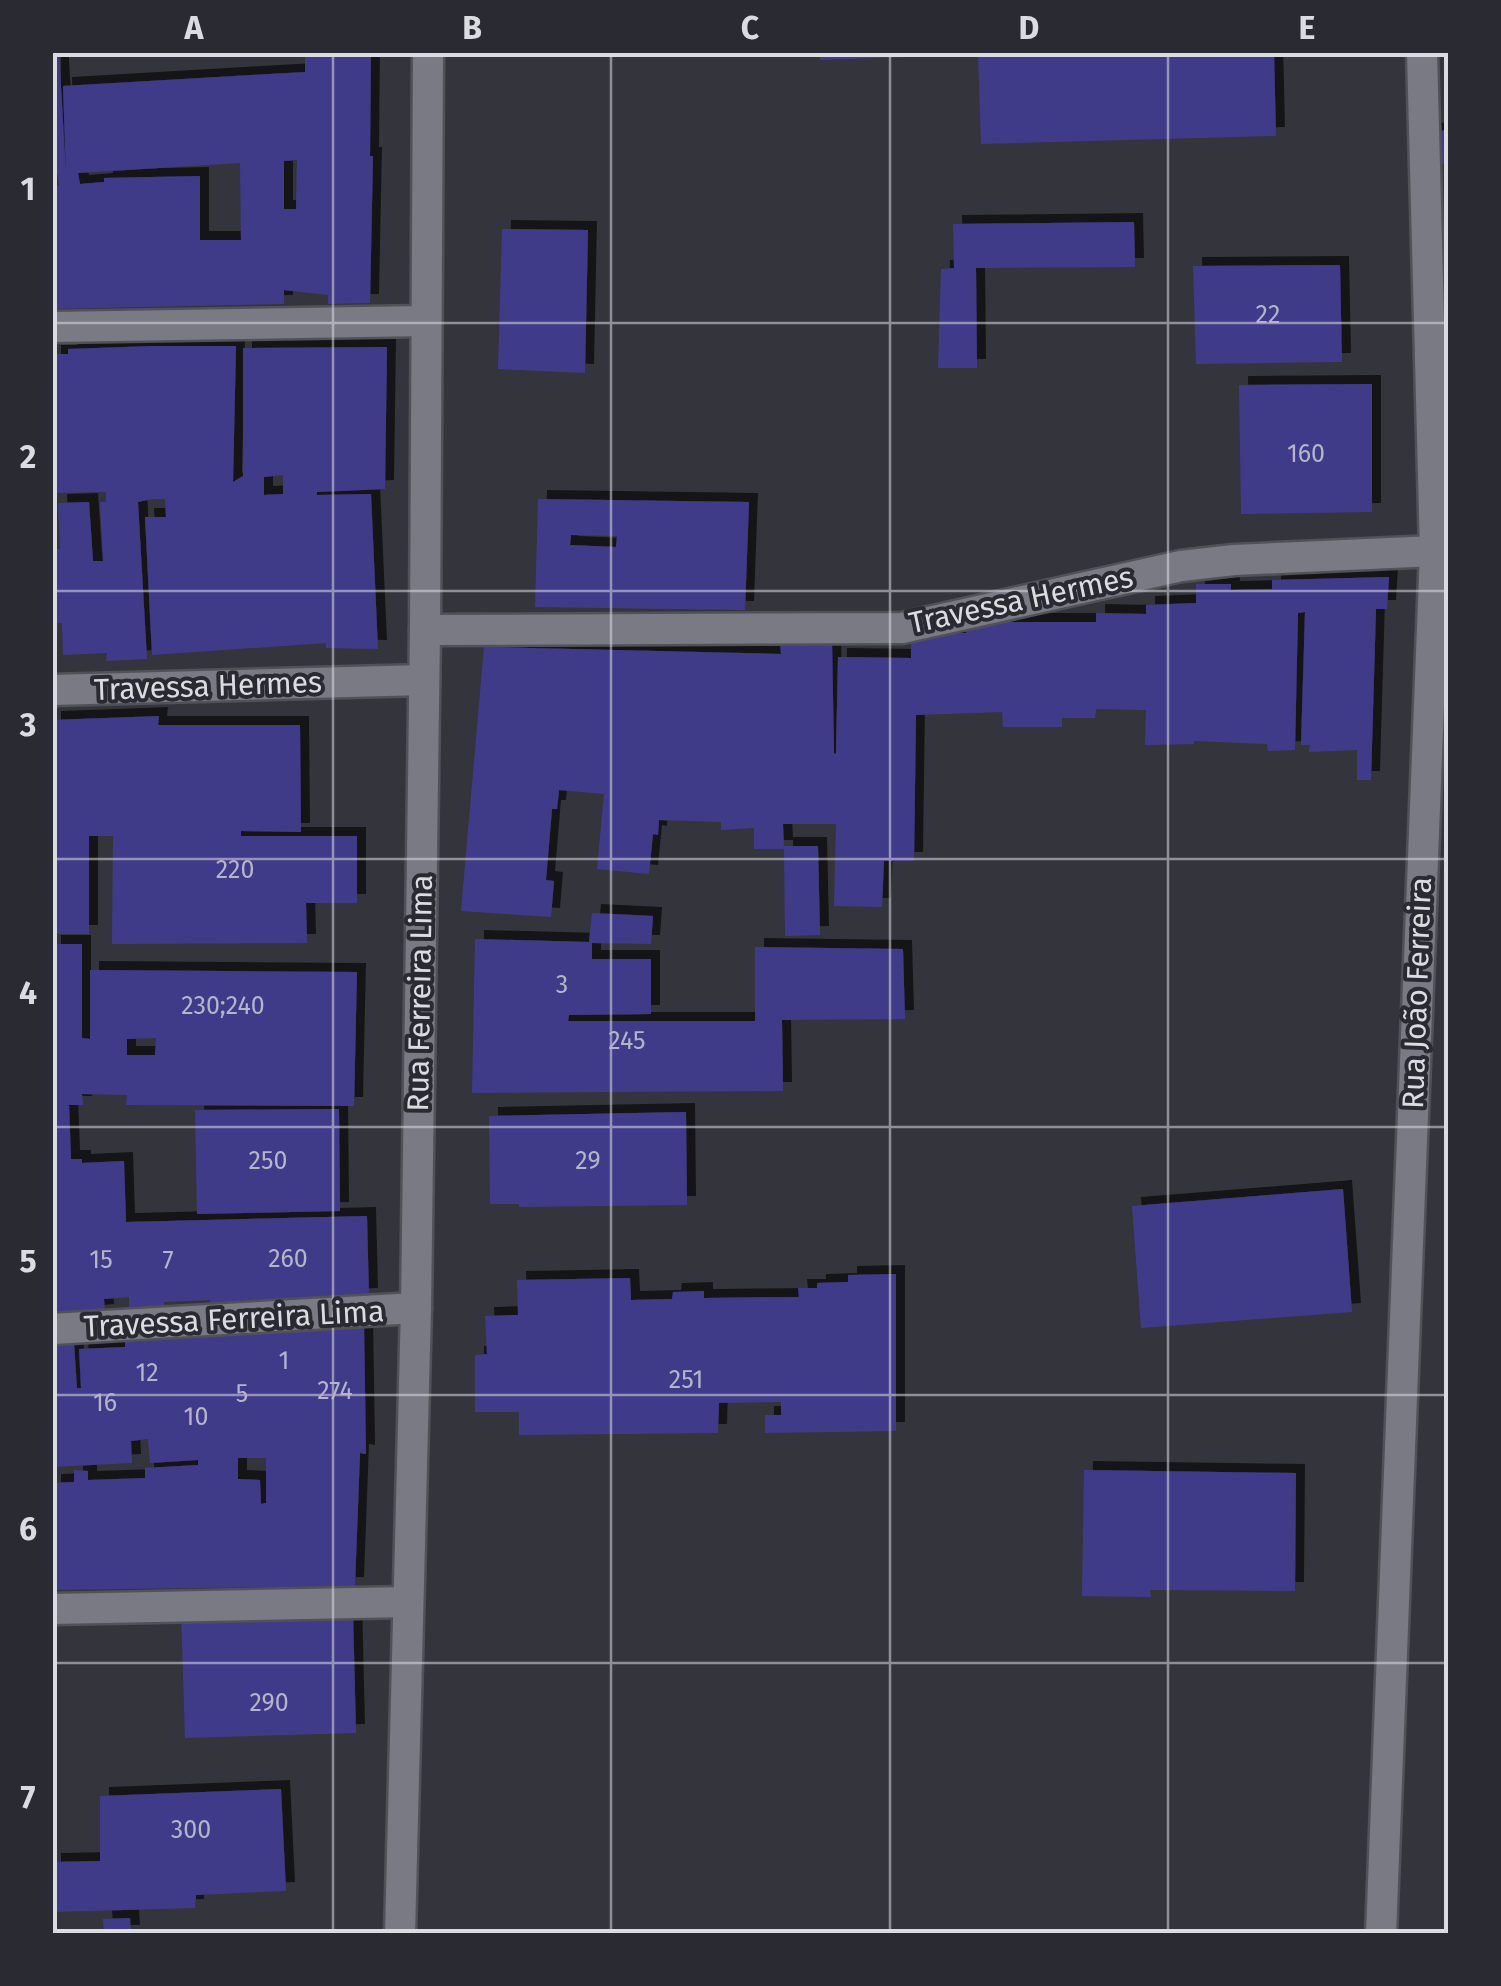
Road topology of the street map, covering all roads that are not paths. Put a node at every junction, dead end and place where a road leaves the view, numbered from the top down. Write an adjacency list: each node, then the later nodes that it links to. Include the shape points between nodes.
1 (428, 52): 3 (street, Rua Ferreira Lima)
2 (1422, 52): 5 (street, Rua João Ferreira)
3 (426, 321): 4 (street); 6 (street, Rua Ferreira Lima)
4 (52, 327)
5 (1434, 551): 6 (street, Travessa Hermes, via 1181,566 902,628); 14 (street, Rua João Ferreira)
6 (426, 630): 7 (street, Rua Ferreira Lima)
7 (424, 680): 8 (street, Travessa Hermes); 9 (street, Rua Ferreira Lima)
8 (52, 690)
9 (416, 1308): 10 (street, Travessa Ferreira Lima); 11 (street, Rua Ferreira Lima)
10 (52, 1329)
11 (407, 1602): 12 (street); 13 (street, Rua Ferreira Lima)
12 (52, 1609)
13 (400, 1934)
14 (1381, 1934)

